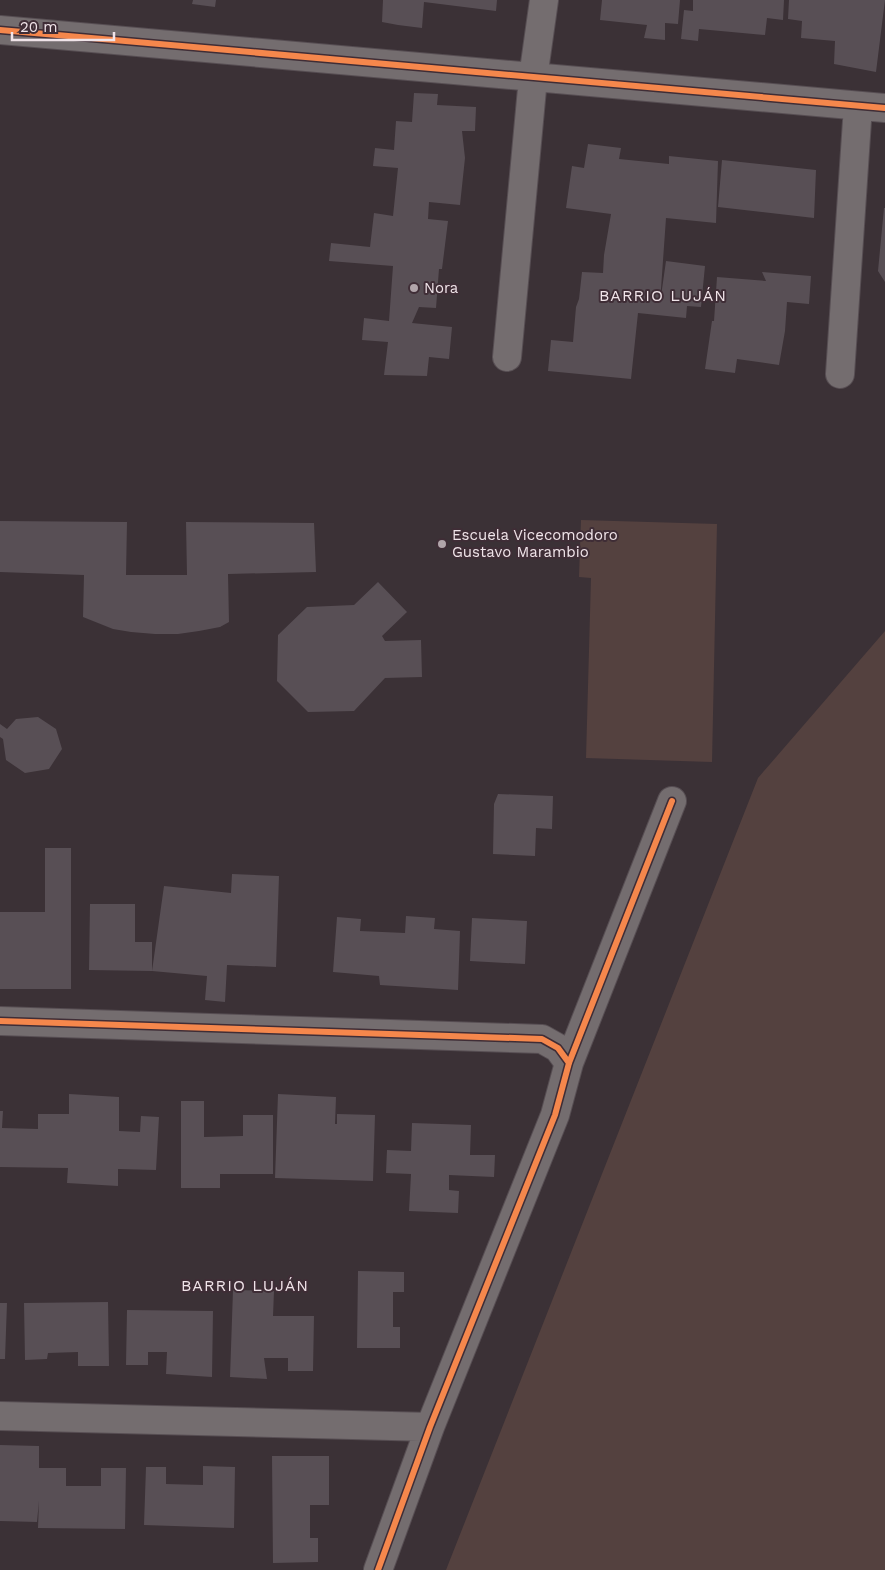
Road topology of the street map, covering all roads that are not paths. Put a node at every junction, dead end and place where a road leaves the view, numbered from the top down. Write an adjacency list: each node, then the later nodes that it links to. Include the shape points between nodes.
1 (544, 0): 3 (street)
2 (0, 30): 3 (street)
3 (533, 78): 4 (street); 6 (street)
4 (858, 106): 5 (street); 7 (street)
5 (885, 108)
6 (507, 357)
7 (840, 374)
8 (672, 801): 10 (street)
9 (0, 1021): 10 (street, via 542,1039 558,1048)
10 (569, 1063): 12 (street, via 555,1116)
11 (0, 1416): 12 (street)
12 (430, 1428): 13 (street)
13 (378, 1570)

